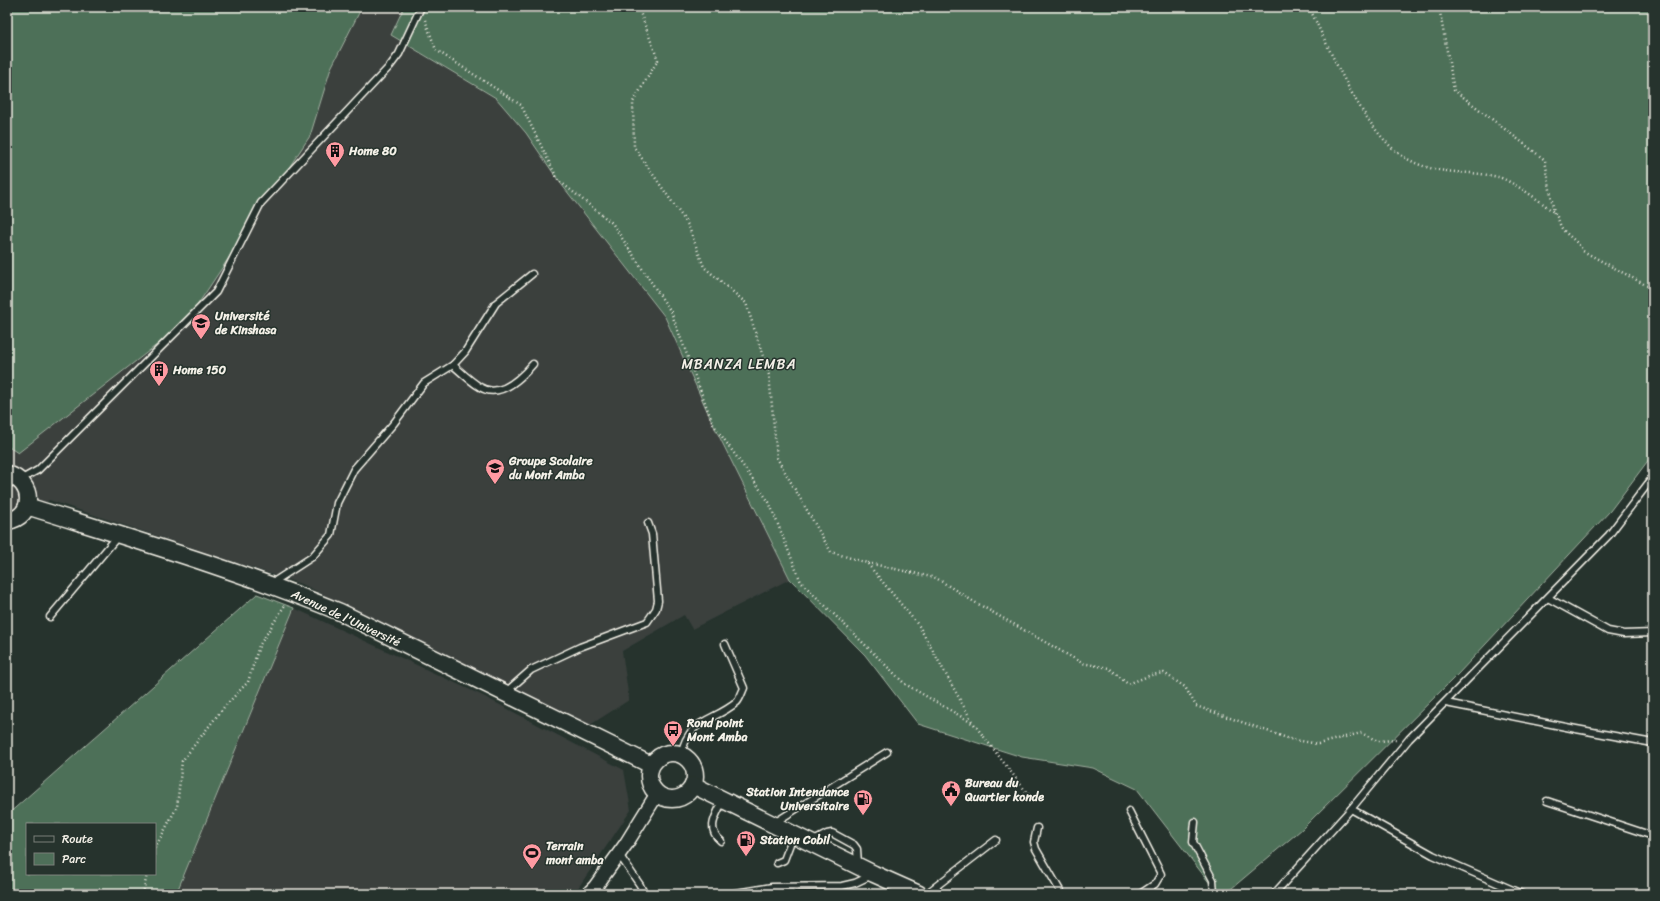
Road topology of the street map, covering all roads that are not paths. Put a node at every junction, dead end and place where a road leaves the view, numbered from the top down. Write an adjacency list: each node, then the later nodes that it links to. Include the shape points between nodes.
1 (420, 8): 5 (lane, via 399,54 390,66 261,203 216,292 38,470)
2 (532, 274): 4 (lane, via 496,303 465,352)
3 (533, 364): 4 (lane, via 512,384 496,391 481,388)
4 (453, 365): 11 (lane, via 424,384 394,424 354,468 338,503 331,535 312,557)
5 (13, 477): 7 (street, via 25,484)
6 (1653, 477): 12 (lane, via 1609,535)
7 (27, 506): 8 (street, via 21,515); 10 (street, Avenue de l'Université)
8 (7, 521)
9 (648, 523): 16 (lane, via 652,534 658,601 656,610 647,622 580,647 531,670)
10 (119, 535): 11 (street, Avenue de l'Université); 13 (lane)
11 (269, 585): 16 (street, Avenue de l'Université, via 340,612)
12 (1548, 598): 14 (lane, via 1608,631 1624,634); 17 (lane)
13 (50, 617)
14 (1653, 633)
15 (725, 644): 20 (lane, via 744,688 738,701 692,729 684,740)
16 (504, 694): 21 (street, Avenue de l'Université)
17 (1446, 703): 18 (lane); 26 (lane, via 1409,739)
18 (1653, 743)
19 (887, 752): 29 (lane)
20 (681, 755): 21 (street, via 666,753 657,757); 22 (street, via 693,765)
21 (651, 765): 23 (street, via 648,775 650,786)
22 (693, 785): 23 (street, via 687,794 677,799 667,799); 24 (street)
23 (657, 794): 35 (street)
24 (723, 800): 29 (street); 33 (lane, via 712,826 715,835)
25 (1547, 801): 32 (lane)
26 (1351, 810): 46 (lane); 47 (lane, via 1433,855)
27 (1129, 811): 44 (lane, via 1160,874 1155,884)
28 (1195, 822): 45 (lane, via 1193,842 1213,880)
29 (773, 824): 31 (street)
30 (1037, 828): 43 (lane, via 1034,842 1036,849)
31 (793, 834): 36 (lane, via 784,860); 37 (street)
32 (1653, 836)
33 (721, 840)
34 (996, 840): 42 (lane)
35 (618, 854): 39 (street); 40 (lane)
36 (776, 863)
37 (874, 874): 38 (street); 41 (lane, via 842,886 772,887)
38 (910, 892)
39 (588, 894)
40 (644, 894)
41 (730, 894)
42 (926, 894)
43 (1062, 894)
44 (1140, 894)
45 (1214, 894)
46 (1274, 894)
47 (1522, 894)

